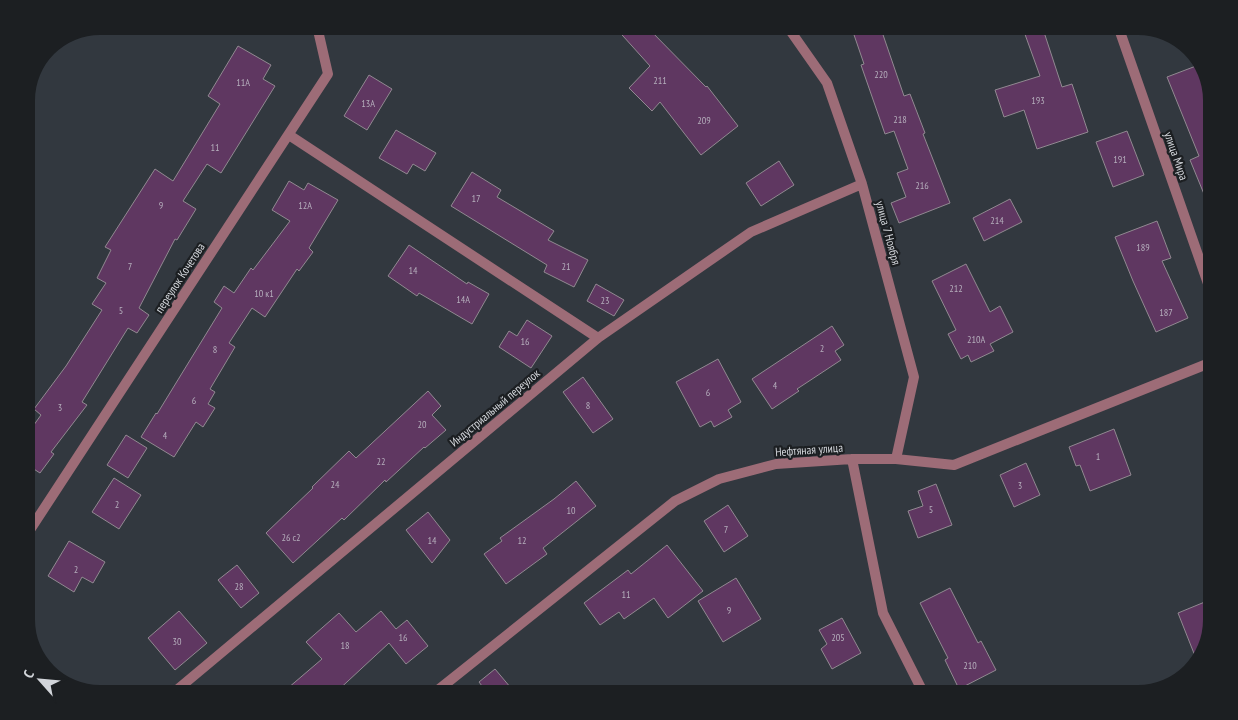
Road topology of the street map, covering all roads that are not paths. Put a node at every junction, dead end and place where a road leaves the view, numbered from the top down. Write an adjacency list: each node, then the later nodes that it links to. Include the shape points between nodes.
1 (319, 35): 4 (street, переулок Кочетова, via 328,74)
2 (793, 35): 5 (street, улица 7 Ноября, via 827,83)
3 (1121, 35): 6 (street, улица Мира)
4 (289, 135): 7 (street); 11 (street, переулок Кочетова)
5 (862, 184): 7 (street, Индустриальный переулок, via 751,232); 10 (street, улица 7 Ноября, via 914,377)
6 (1203, 269)
7 (598, 338): 12 (street, Индустриальный переулок)
8 (1203, 366): 10 (street, Нефтяная улица, via 954,464)
9 (852, 459): 10 (street, Нефтяная улица); 13 (street, Нефтяная улица, via 776,464 719,479 675,501); 14 (street, via 883,613)
10 (896, 459)
11 (35, 522)
12 (183, 685)
13 (445, 685)
14 (919, 685)

